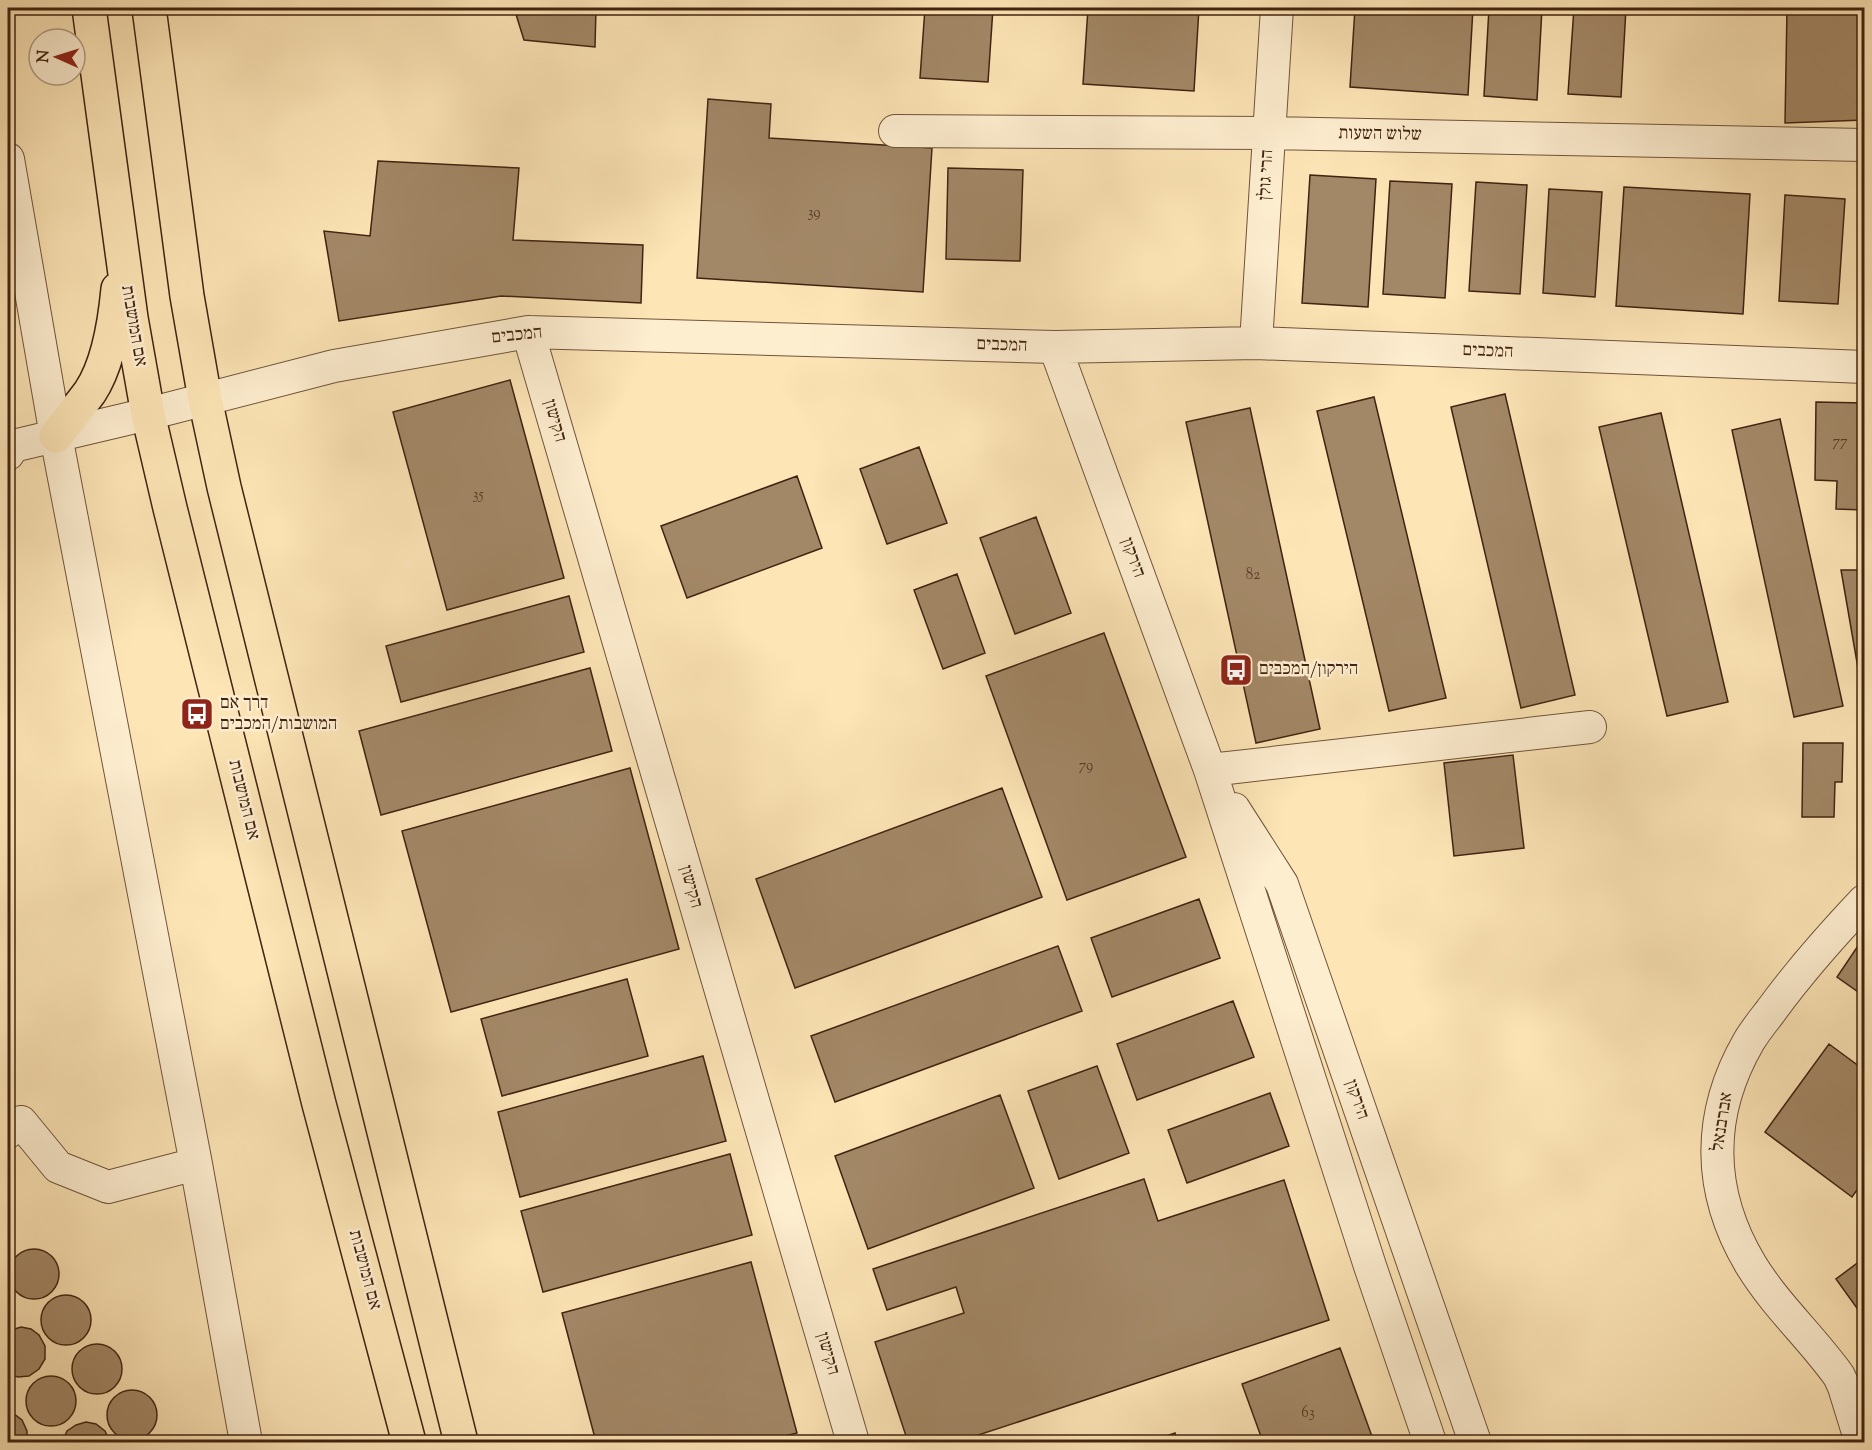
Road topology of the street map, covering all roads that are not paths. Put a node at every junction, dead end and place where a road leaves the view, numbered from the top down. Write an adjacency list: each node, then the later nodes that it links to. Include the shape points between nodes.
1 (89, 8): 8 (main road, אם המושבות)
2 (149, 8): 13 (main road, via 187,296)
3 (1277, 8): 5 (street, הרי גולן)
4 (895, 131): 5 (street, שלוש השעות)
5 (1269, 133): 6 (street, שלוש השעות); 10 (street, הרי גולן)
6 (1864, 145)
7 (8, 159): 15 (street)
8 (122, 258): 14 (main road, אם המושבות); 15 (main road, via 104,360 91,390)
9 (528, 332): 11 (street, המכבים); 13 (street, המכבים, via 334,366); 25 (street, הקישון)
10 (1256, 343): 11 (street, המכבים); 12 (street, המכבים)
11 (1055, 347): 18 (street, הירקון)
12 (1864, 367)
13 (205, 399): 14 (street, המכבים); 24 (main road)
14 (148, 414): 15 (street, המכבים); 23 (main road, אם המושבות, via 316,1092)
15 (56, 436): 16 (street, המכבים); 21 (street)
16 (9, 447)
17 (1590, 727): 18 (street)
18 (1210, 770): 26 (street, הירקון); 27 (street, הירקון, via 1282,884)
19 (1864, 901): 28 (street, אברבנאל, via 1787,988 1749,1041 1730,1082 1720,1117 1716,1156 1732,1227 1751,1265 1829,1362 1844,1387)
20 (12, 1119): 21 (street, via 58,1167 108,1187)
21 (196, 1164): 22 (street)
22 (246, 1443)
23 (409, 1443)
24 (461, 1443)
25 (853, 1443)
26 (1430, 1443)
27 (1475, 1443)
28 (1861, 1443)

